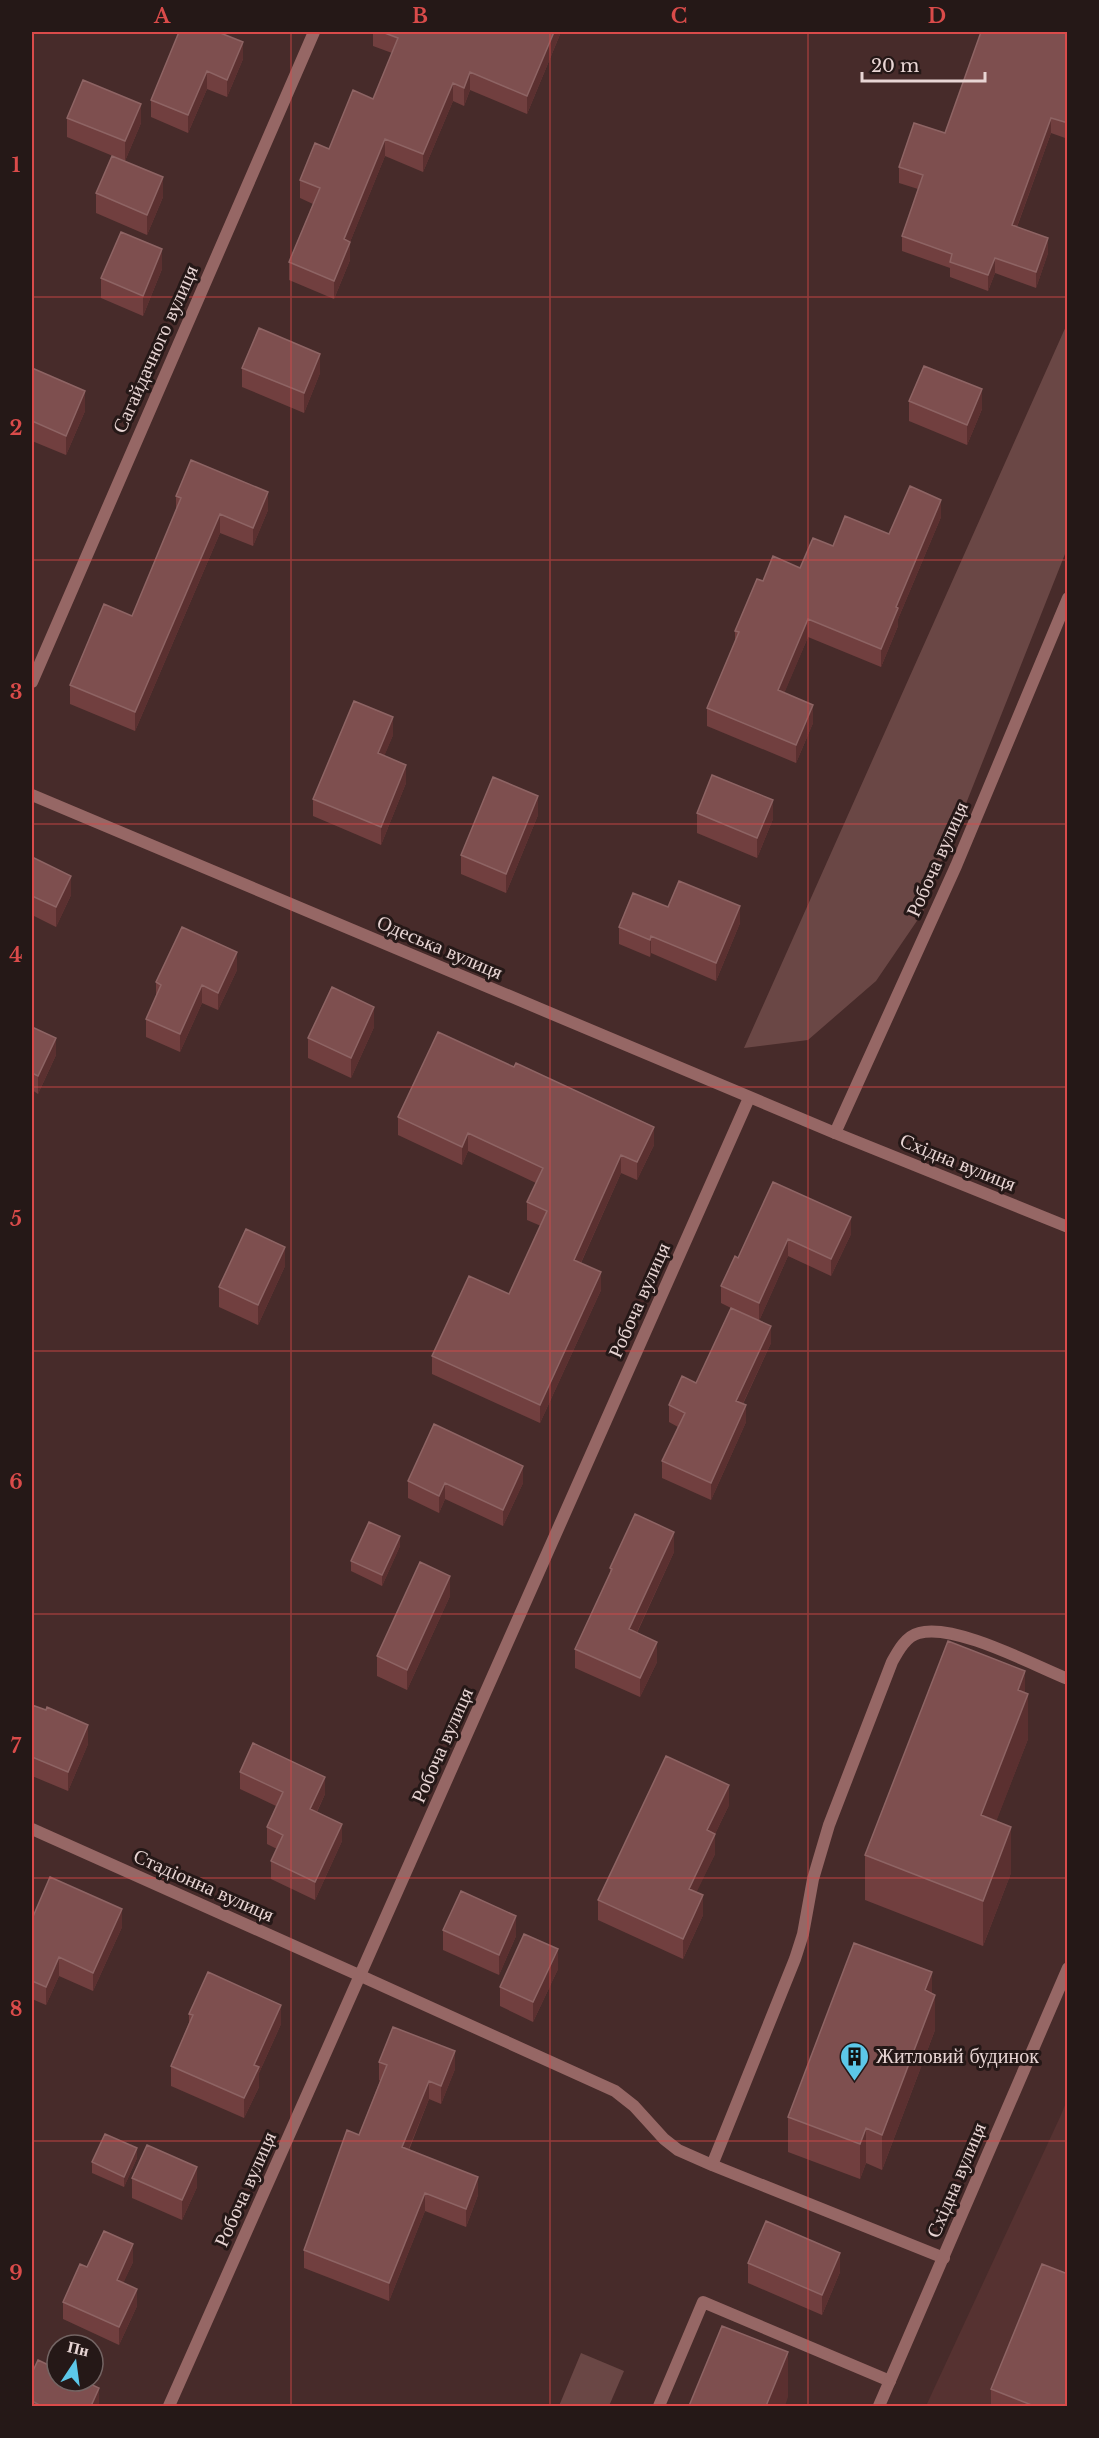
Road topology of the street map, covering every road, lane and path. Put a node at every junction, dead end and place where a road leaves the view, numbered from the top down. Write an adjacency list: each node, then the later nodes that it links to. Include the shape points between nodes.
1 (314, 32): 3 (street, Сагайдачного вулиця)
2 (1068, 598): 6 (street, Робоча вулиця, via 956,866)
3 (32, 682)
4 (32, 795): 5 (street, Одеська вулиця)
5 (749, 1098): 6 (street, Одеська вулиця); 11 (street, Робоча вулиця)
6 (835, 1133): 7 (street, Східна вулиця)
7 (1068, 1227)
8 (1068, 1679): 12 (street, via 961,1635 917,1633 903,1644 891,1662 829,1825 813,1879 803,1934)
9 (32, 1829): 11 (street, Стадіонна вулиця)
10 (1068, 1968): 13 (street, Східна вулиця)
11 (361, 1976): 12 (street, Стадіонна вулиця, via 615,2091 678,2150); 15 (street, Робоча вулиця)
12 (712, 2165): 13 (street, Стадіонна вулиця)
13 (944, 2258): 14 (street, Східна вулиця)
14 (890, 2381): 16 (street, via 703,2302); 17 (street, Східна вулиця)
15 (169, 2406)
16 (659, 2406)
17 (879, 2406)

